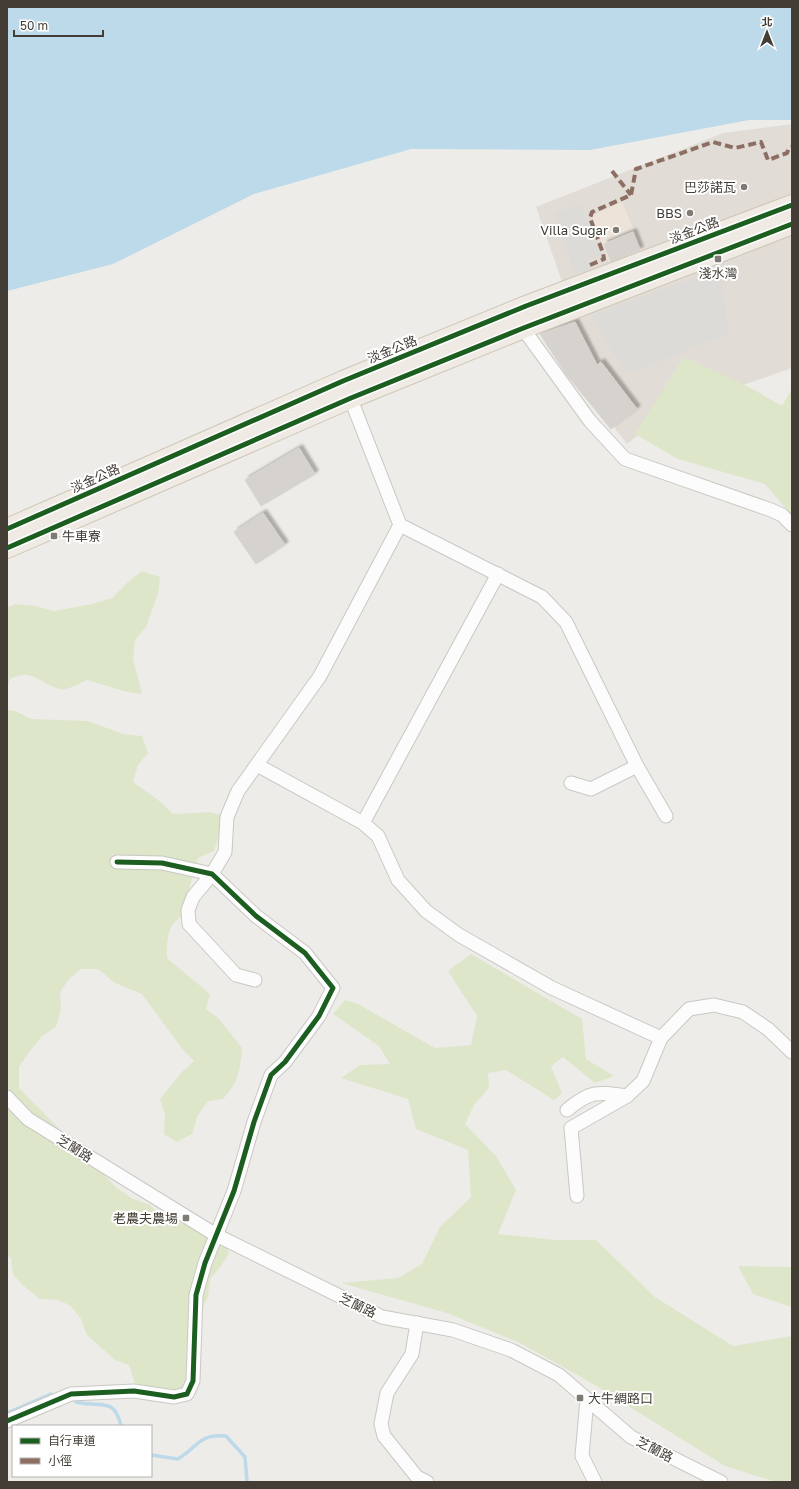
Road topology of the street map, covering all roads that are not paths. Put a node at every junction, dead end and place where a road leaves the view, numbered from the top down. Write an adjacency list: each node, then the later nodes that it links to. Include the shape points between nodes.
1 (792, 205): 3 (main road, 淡金公路)
2 (792, 224): 3 (main road, 淡金公路)
3 (517, 320): 4 (main road, 淡金公路); 6 (street, via 590,421 625,459 771,510)
4 (347, 390): 5 (street); 7 (main road, 淡金公路); 8 (main road, 淡金公路)
5 (400, 525): 9 (street); 10 (street, via 320,676)
6 (792, 525)
7 (7, 529)
8 (7, 548)
9 (498, 574): 11 (street, via 542,597 566,622); 14 (street)
10 (257, 765): 14 (street); 16 (street, via 238,791 227,817 225,852)
11 (637, 766): 12 (street, via 591,789); 13 (street)
12 (571, 783)
13 (666, 816)
14 (363, 823): 18 (street, via 378,836 398,880 426,911 454,931 552,988)
15 (117, 862): 16 (street, via 162,863)
16 (212, 874): 17 (street, via 193,897 188,910 189,924 236,975); 24 (street, via 256,916 305,953 333,988 319,1016 285,1062 271,1075 234,1191)
17 (255, 980)
18 (661, 1038): 19 (street, via 689,1009 714,1005 743,1012 768,1029); 20 (street, via 643,1081)
19 (792, 1052)
20 (627, 1096): 22 (street, via 604,1093 584,1096); 23 (street, via 571,1128)
21 (7, 1097): 24 (street, 芝蘭路, via 28,1119)
22 (567, 1110)
23 (577, 1196)
24 (216, 1235): 25 (street, 芝蘭路, via 382,1317); 27 (street, via 196,1295 193,1381 187,1394 174,1397 134,1391 71,1394)
25 (417, 1323): 26 (street, 芝蘭路, via 453,1330 511,1350 559,1375); 28 (street, via 412,1354 387,1393 381,1424 384,1436 417,1477)
26 (587, 1399): 29 (street, via 582,1456); 30 (street, 芝蘭路, via 631,1437)
27 (7, 1422)
28 (427, 1482)
29 (595, 1482)
30 (720, 1482)

